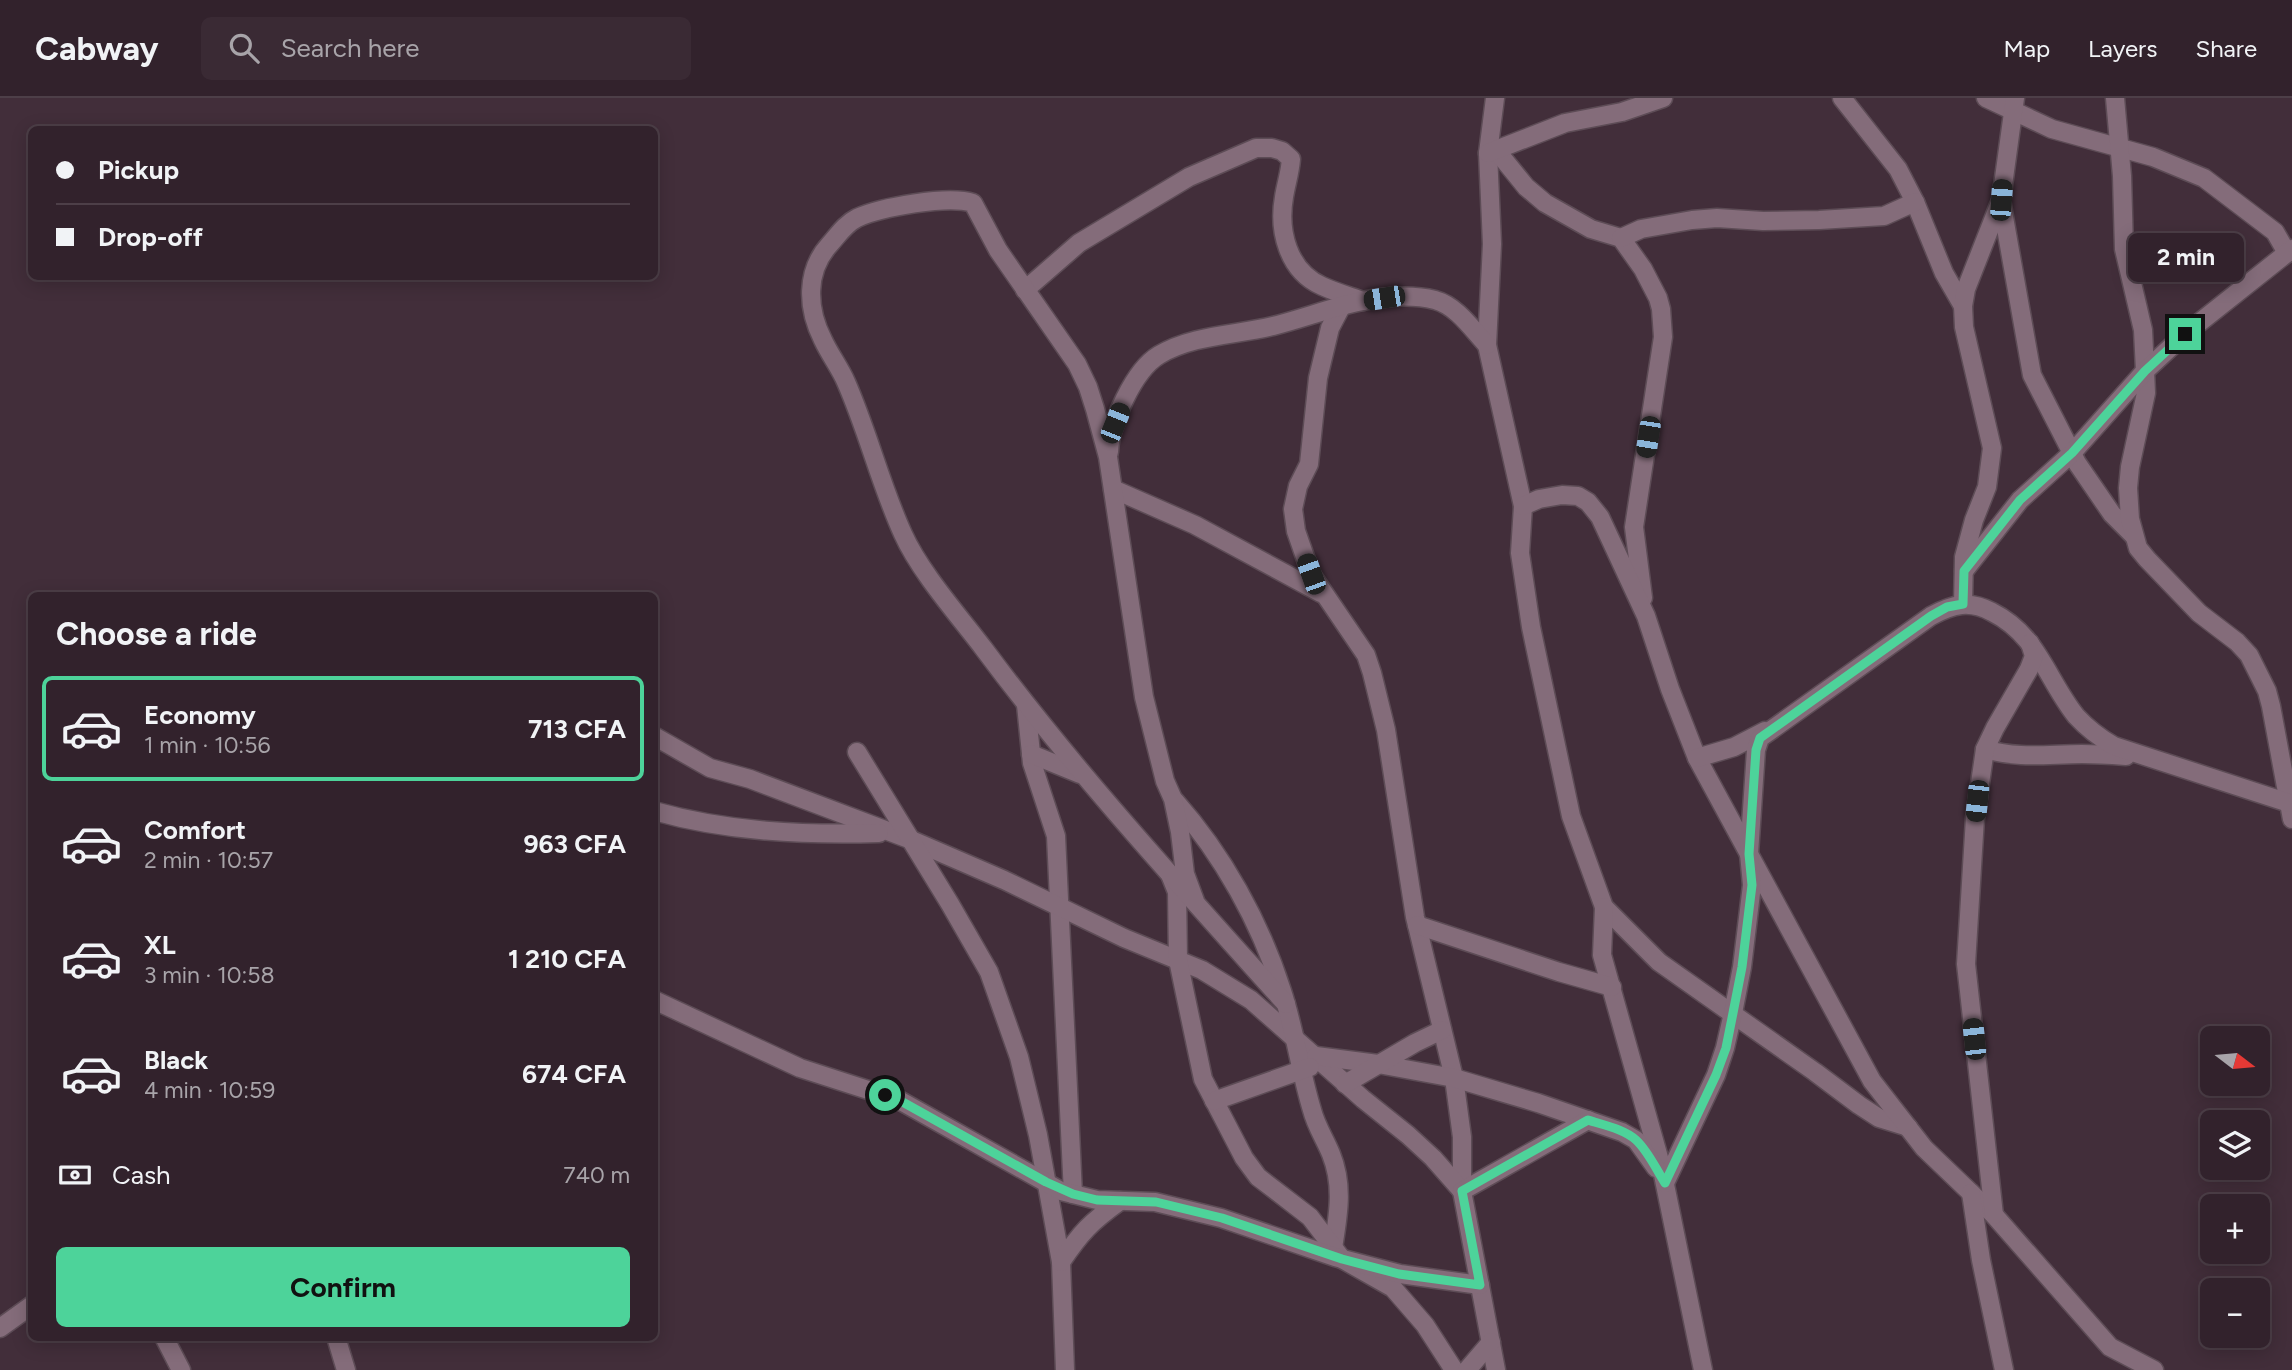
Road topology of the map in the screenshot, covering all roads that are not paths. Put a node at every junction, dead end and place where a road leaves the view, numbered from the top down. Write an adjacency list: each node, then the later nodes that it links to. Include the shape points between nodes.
1 (1495, 98): 8 (street)
2 (1663, 98): 8 (street, via 1565,123)
3 (1842, 98): 10 (street, via 1898,169)
4 (1986, 98): 6 (street)
5 (2115, 98): 7 (street)
6 (2015, 105): 7 (street, via 2052,129); 9 (street)
7 (2120, 148): 12 (street, via 2204,178 2275,232); 18 (street, via 2124,249 2143,330)
8 (1492, 152): 11 (street, via 1545,202 1591,229); 17 (street)
9 (2001, 200): 15 (street); 19 (street, via 2032,375)
10 (1916, 202): 11 (street, via 1884,216 1692,220 1640,229); 15 (street, via 1944,273)
11 (1621, 238): 27 (street, via 1643,269 1661,309 1663,337 1634,527)
12 (2289, 251): 18 (street)
13 (1025, 290): 14 (street, via 1079,243 1189,177 1256,148 1272,148 1291,159 1282,224 1288,251 1302,274 1320,286); 20 (street, via 1077,364); 29 (street, via 973,203 963,200 894,206 849,222 824,250 810,289 822,339 846,380 904,536)
14 (1363, 301): 16 (street); 17 (street, via 1438,301 1458,314)
15 (1963, 306): 24 (street, via 1992,448 1987,487 1967,542)
16 (1341, 307): 20 (street, via 1181,345 1157,356 1124,400); 25 (street, via 1330,328 1318,378 1309,464 1293,509 1311,574)
17 (1487, 345): 22 (street)
18 (2145, 371): 19 (street); 23 (street, via 2146,393 2128,488)
19 (2072, 453): 23 (street, via 2112,514); 24 (street, via 2020,500)
20 (1108, 457): 21 (street)
21 (1113, 489): 25 (street, via 1195,525); 38 (street, via 1144,697)
22 (1523, 506): 27 (street, via 1562,495 1588,502 1600,517); 47 (street, via 1520,553 1531,628 1571,816)
23 (2134, 536): 39 (street, via 2147,559 2199,613 2249,655 2267,691)
24 (1964, 571): 26 (street)
25 (1327, 596): 48 (street, via 1373,673)
26 (1963, 604): 28 (street, via 1980,606 2008,620); 30 (street, via 1931,616)
27 (1646, 615): 36 (street)
28 (2030, 640): 32 (street, via 2034,656 2029,669); 35 (street, via 2076,716 2114,746)
29 (1026, 705): 34 (street); 37 (street)
30 (1771, 728): 36 (street, via 1734,747); 43 (street, via 1756,750)
31 (658, 738): 41 (street, via 710,768)
32 (1985, 749): 35 (street, via 2031,757); 70 (street, via 1975,818 1966,964)
33 (857, 752): 42 (street)
34 (1031, 754): 37 (street); 46 (street, via 1056,836)
35 (2147, 757): 39 (street)
36 (1697, 758): 43 (street)
37 (1083, 776): 44 (street)
38 (1173, 799): 45 (street, via 1185,874); 52 (street, via 1201,833 1244,902 1261,934)
39 (2291, 807)
40 (658, 812): 41 (street, via 690,821 785,833)
41 (890, 833): 42 (street)
42 (909, 839): 46 (street); 64 (street, via 989,972 1020,1057)
43 (1749, 854): 53 (street, via 1752,885); 63 (street, via 1872,1081)
44 (1168, 872): 45 (street); 49 (street, via 1177,892)
45 (1195, 901): 52 (street)
46 (1059, 907): 49 (street); 68 (street)
47 (1604, 907): 50 (street, via 1602,955); 53 (street, via 1659,962)
48 (1417, 925): 50 (street); 54 (street)
49 (1178, 960): 55 (street, via 1230,986); 61 (street, via 1203,1079)
50 (1612, 987): 65 (street)
51 (658, 1002): 64 (street, via 800,1068 899,1100)
52 (1286, 1004): 55 (street)
53 (1733, 1013): 63 (street, via 1859,1105 1879,1118); 65 (street, via 1716,1075)
54 (1442, 1030): 57 (street); 59 (street)
55 (1294, 1037): 56 (street); 58 (street)
56 (1320, 1060): 57 (street); 58 (street); 60 (street)
57 (1378, 1064): 59 (street); 60 (street)
58 (1302, 1069): 61 (street); 71 (street, via 1316,1124 1338,1172)
59 (1454, 1078): 62 (street); 66 (street, via 1462,1137)
60 (1345, 1084): 66 (street, via 1408,1135)
61 (1214, 1101): 71 (street, via 1251,1170 1310,1217)
62 (1588, 1120): 65 (street, via 1636,1140); 66 (street)
63 (1908, 1127): 67 (street)
64 (1046, 1182): 68 (street); 72 (street)
65 (1665, 1183): 85 (street)
66 (1462, 1191): 73 (street)
67 (1971, 1193): 70 (street); 86 (street)
68 (1073, 1194): 69 (street)
69 (1120, 1201): 71 (street, via 1156,1202 1222,1218); 72 (street, via 1092,1222)
70 (1994, 1215): 87 (street, via 2110,1347)
71 (1338, 1254): 73 (street, via 1399,1274); 82 (street, via 1393,1288 1425,1325)
72 (1061, 1262): 81 (street)
73 (1480, 1285): 78 (street)
74 (28, 1308): 75 (street)
75 (0, 1328)
76 (166, 1341): 79 (street)
77 (337, 1341): 80 (street)
78 (1491, 1342): 83 (street); 84 (street)
79 (181, 1370)
80 (346, 1370)
81 (1065, 1370)
82 (1454, 1370)
83 (1467, 1370)
84 (1496, 1370)
85 (1703, 1370)
86 (2004, 1370)
87 (2154, 1370)

